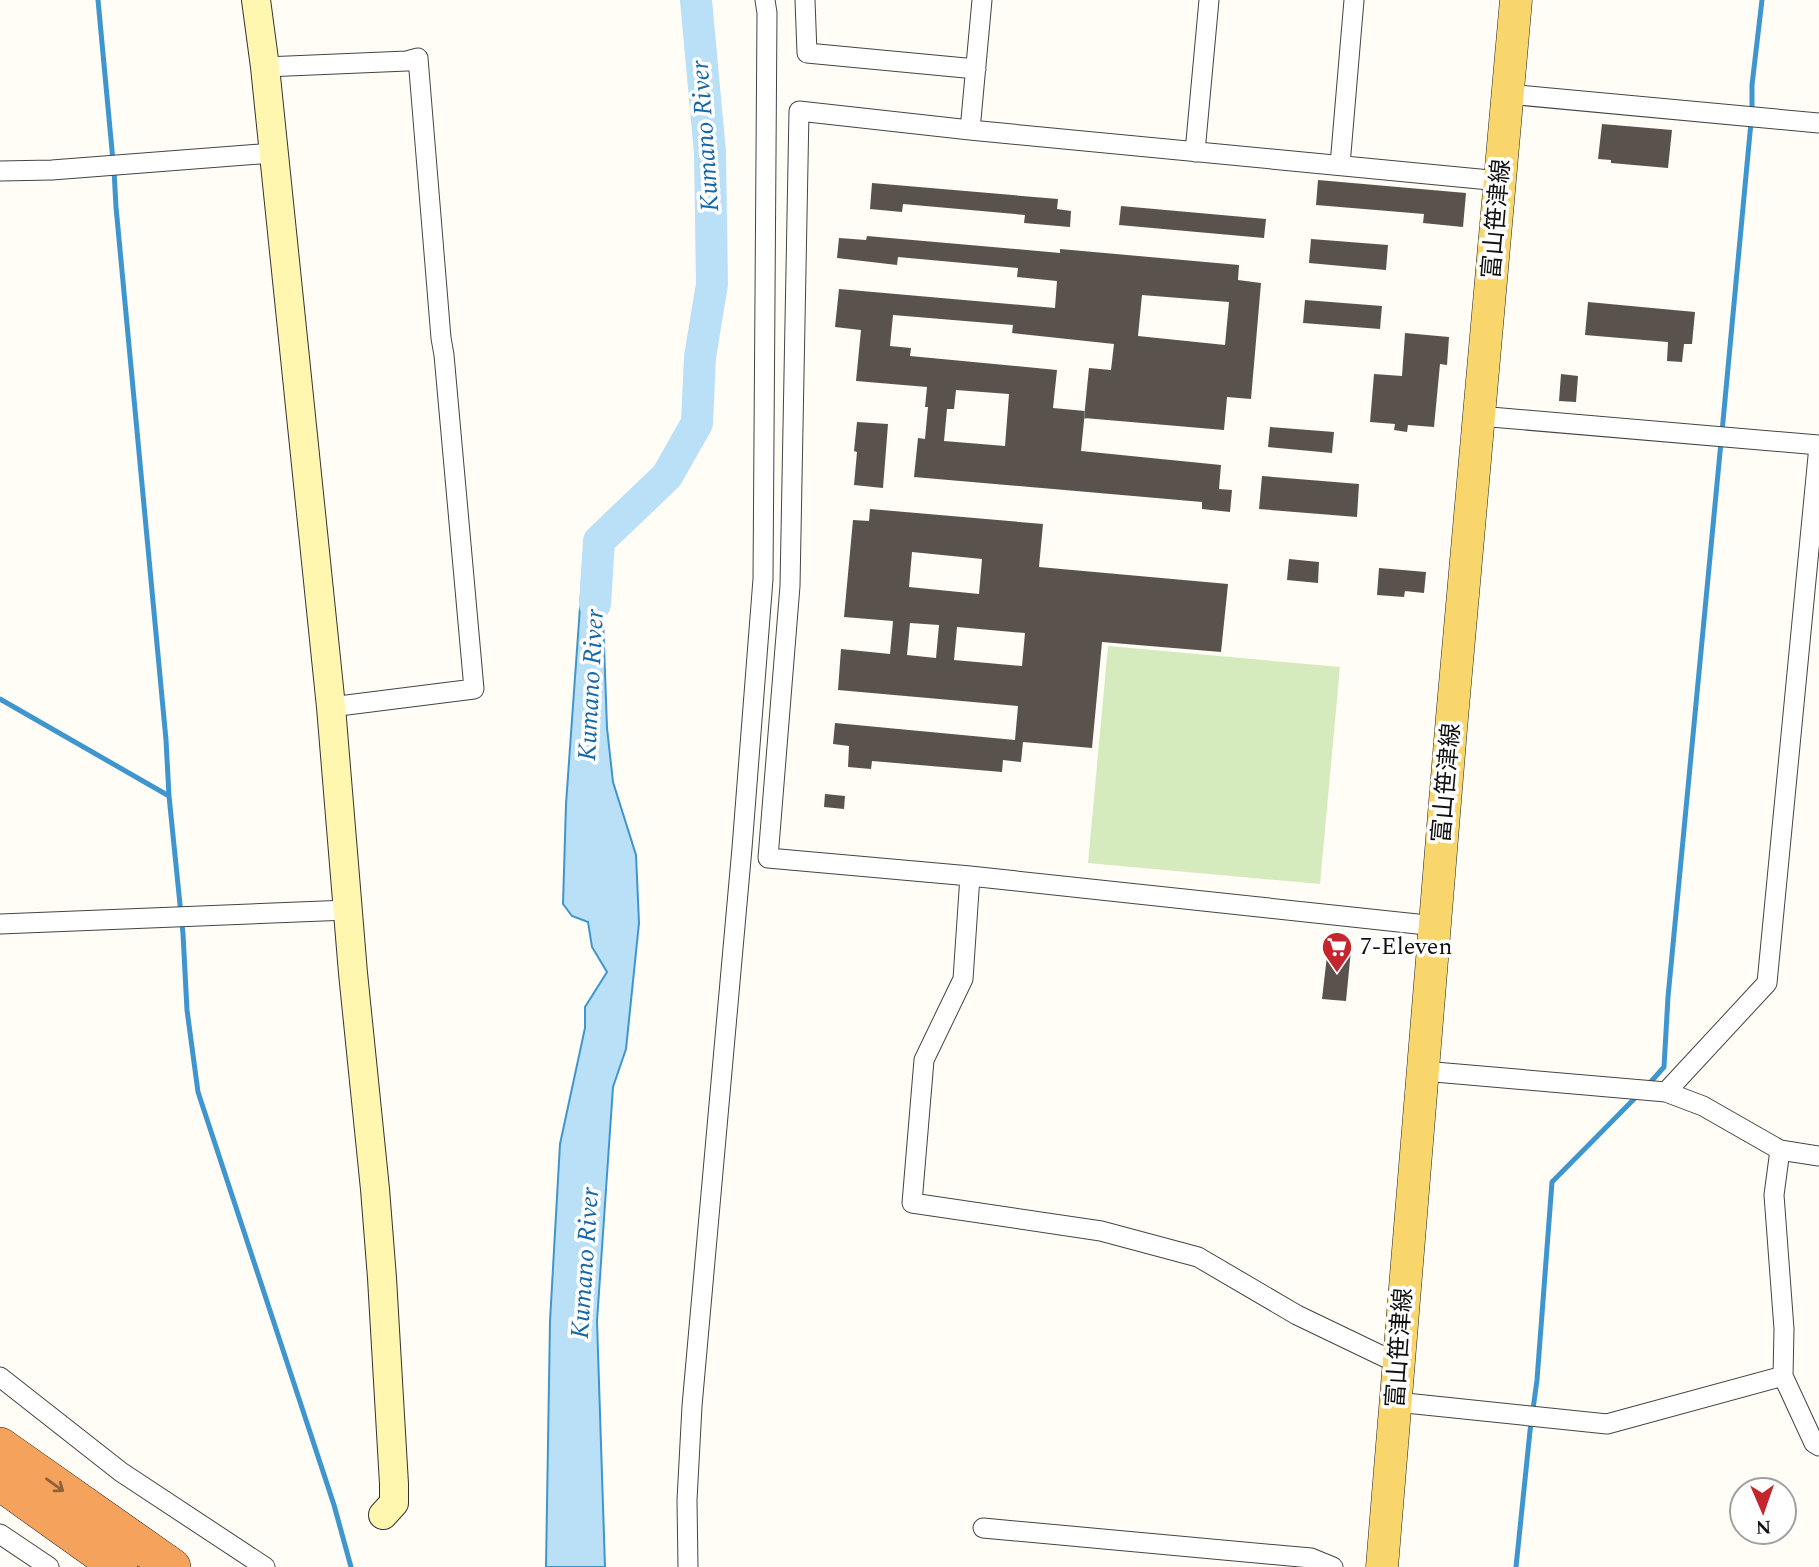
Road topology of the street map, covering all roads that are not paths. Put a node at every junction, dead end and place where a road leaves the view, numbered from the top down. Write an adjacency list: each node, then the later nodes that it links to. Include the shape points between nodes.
1 (256, 0): 8 (street)
2 (765, 0): 44 (street, via 763,579 691,1406)
3 (805, 0): 9 (street, via 807,53)
4 (982, 0): 9 (street)
5 (1209, 0): 13 (street)
6 (1354, 0): 15 (street)
7 (1516, 0): 10 (main road, 富山笹津線)
8 (265, 67): 14 (street); 20 (street, via 418,58 474,689)
9 (976, 69): 12 (street)
10 (1507, 94): 11 (street); 17 (main road, 富山笹津線)
11 (1819, 123)
12 (970, 130): 13 (street); 21 (street, via 799,111 789,586 768,858)
13 (1195, 152): 15 (street)
14 (273, 153): 16 (street); 20 (street)
15 (1340, 165): 17 (street)
16 (0, 171)
17 (1500, 181): 18 (main road, 富山笹津線)
18 (1479, 416): 19 (street); 24 (main road, 富山笹津線)
19 (1819, 445): 26 (street, via 1768,983)
20 (331, 707): 22 (street)
21 (970, 876): 24 (street); 29 (street, via 963,979 924,1060 912,1203 1101,1231 1198,1256 1297,1315)
22 (348, 910): 23 (street); 36 (street, via 394,1451 394,1503)
23 (0, 924)
24 (1436, 926): 25 (main road, 富山笹津線)
25 (1423, 1071): 26 (street); 29 (main road, 富山笹津線)
26 (1666, 1092): 27 (street, via 1703,1106)
27 (1780, 1150): 28 (street); 30 (street, via 1774,1195)
28 (1819, 1156)
29 (1399, 1364): 32 (main road, 富山笹津線)
30 (1783, 1376): 32 (street, via 1607,1424); 34 (street)
31 (0, 1377): 43 (street, via 121,1472)
32 (1396, 1402): 39 (main road, 富山笹津線)
33 (0, 1446): 42 (highway, one-way to 42)
34 (1819, 1447)
35 (0, 1482): 41 (highway)
36 (383, 1515)
37 (983, 1528): 45 (street, via 1311,1558)
38 (0, 1534): 40 (street)
39 (1377, 1565)
40 (49, 1567)
41 (119, 1567)
42 (172, 1567)
43 (265, 1567)
44 (688, 1567)
45 (1333, 1567)

